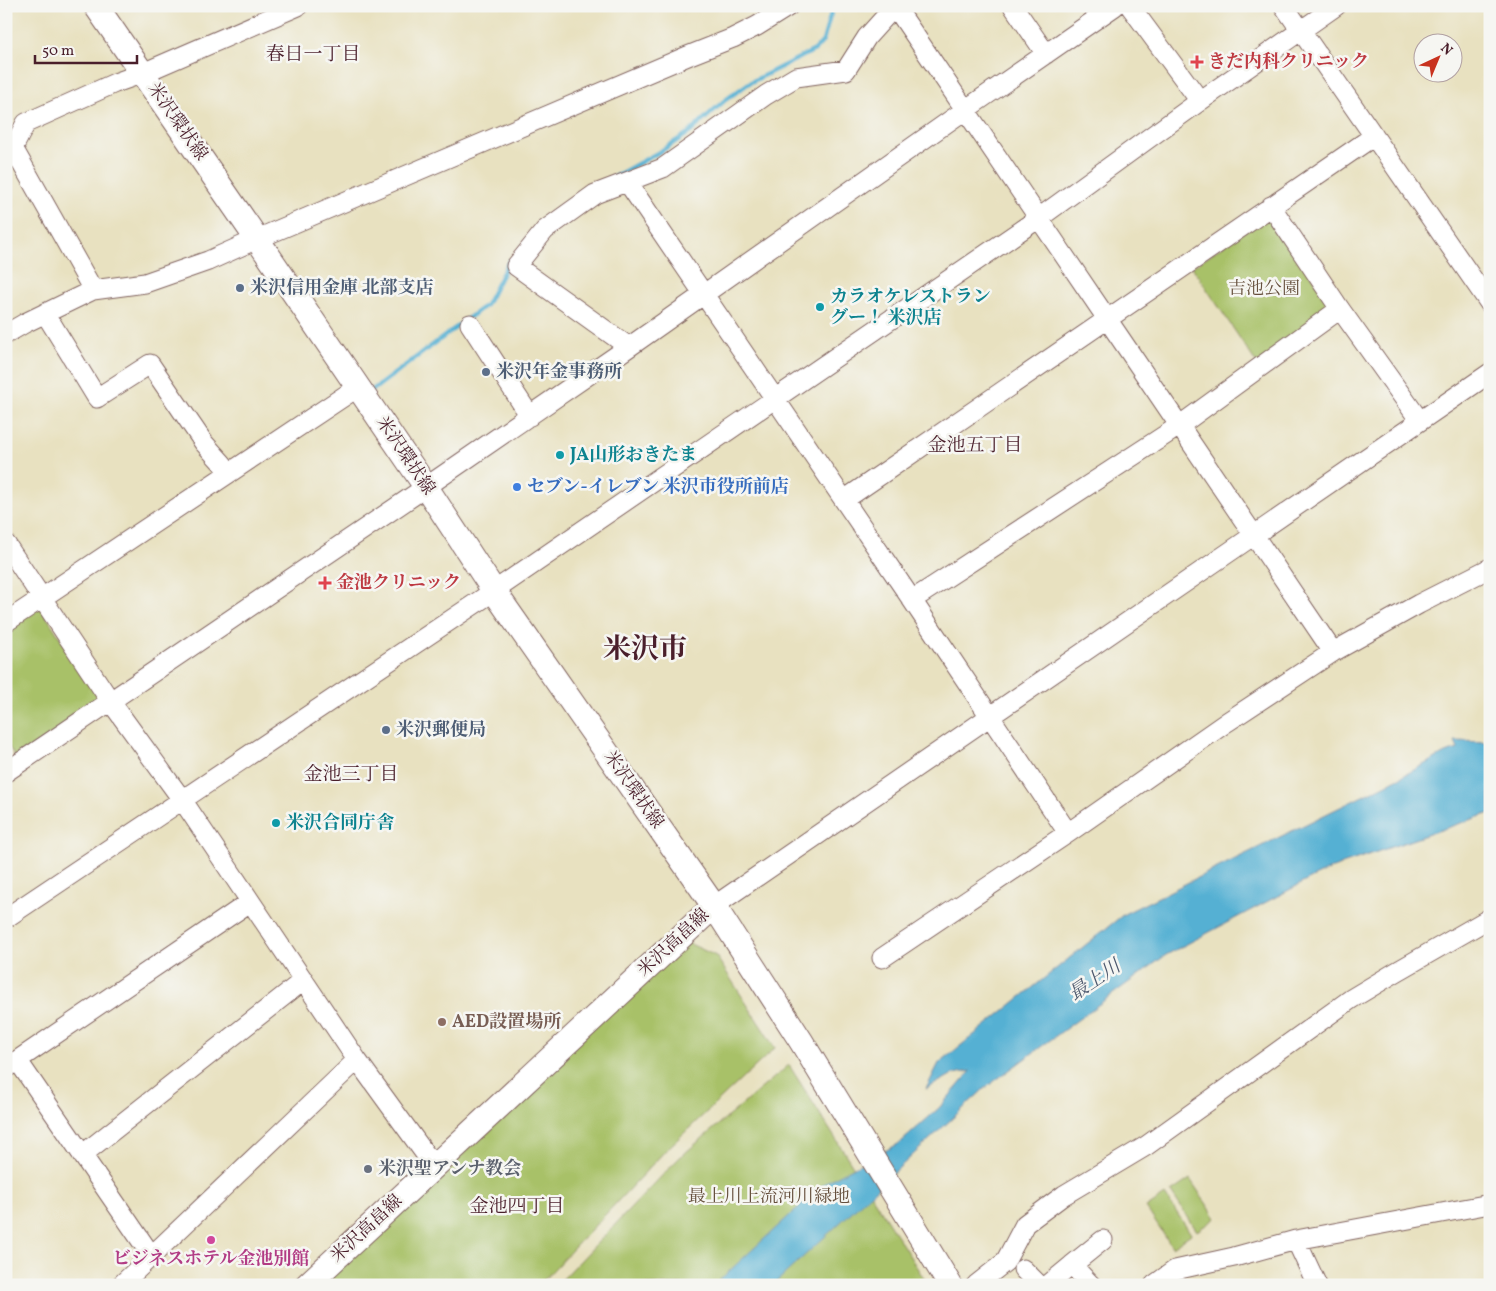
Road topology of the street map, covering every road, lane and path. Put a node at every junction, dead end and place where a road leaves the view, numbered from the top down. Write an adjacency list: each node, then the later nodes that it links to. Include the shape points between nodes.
1 (96, 6): 12 (main road, 米沢環状線)
2 (298, 6): 12 (street)
3 (789, 6): 19 (street, via 733,38)
4 (896, 6): 14 (street); 16 (street, via 867,37 846,70 796,77 663,168)
5 (1013, 6): 11 (street)
6 (1115, 6): 11 (street)
7 (1130, 6): 13 (street)
8 (1284, 6): 10 (street)
9 (1336, 6): 10 (street)
10 (1301, 30): 13 (street); 15 (street)
11 (1046, 54): 14 (street)
12 (143, 73): 19 (main road, 米沢環状線); 20 (street, via 26,123 13,148)
13 (1200, 101): 18 (street)
14 (965, 110): 18 (street); 21 (street)
15 (1374, 136): 17 (street); 22 (street)
16 (628, 183): 21 (street); 28 (street, via 595,194 545,230 516,266)
17 (1271, 206): 23 (street); 25 (street)
18 (1039, 218): 25 (street); 31 (street)
19 (257, 239): 20 (street, via 208,262 145,283); 30 (main road, 米沢環状線)
20 (93, 290): 24 (street)
21 (704, 295): 28 (street); 31 (street)
22 (1490, 304)
23 (1340, 309): 33 (street); 34 (street)
24 (45, 313): 27 (street); 35 (street, via 97,398 150,364 204,443)
25 (1106, 320): 34 (street); 37 (street)
26 (470, 324): 32 (street)
27 (6, 334)
28 (629, 347): 32 (street)
29 (1490, 373): 33 (street)
30 (358, 387): 35 (street); 36 (main road, 米沢環状線)
31 (774, 399): 37 (street); 41 (street)
32 (530, 416): 36 (street)
33 (1420, 422): 38 (street)
34 (1179, 426): 38 (street); 43 (street)
35 (229, 473): 42 (street)
36 (426, 487): 41 (main road, 米沢環状線); 46 (street)
37 (844, 500): 43 (street)
38 (1254, 535): 45 (street); 47 (street)
39 (6, 544): 42 (street)
40 (1490, 568): 45 (street)
41 (494, 591): 49 (street); 52 (main road, 米沢環状線)
42 (43, 598): 44 (street); 46 (street)
43 (912, 600): 47 (street)
44 (6, 622)
45 (1333, 652): 50 (street)
46 (111, 702): 48 (street); 49 (street)
47 (991, 716): 50 (street); 52 (street)
48 (6, 772)
49 (182, 800): 51 (street); 53 (street)
50 (1068, 832): 55 (street)
51 (250, 902): 56 (street); 58 (street)
52 (714, 906): 60 (main road, 米沢高畠線); 67 (main road, 米沢高畠線, via 811,1056)
53 (6, 918)
54 (1490, 918): 70 (street, via 1351,999 1146,1146 1064,1195 1025,1224 1005,1262)
55 (882, 958)
56 (304, 980): 57 (street); 59 (street)
57 (357, 1060): 60 (street); 64 (street)
58 (12, 1065): 59 (street)
59 (82, 1155): 64 (street)
60 (434, 1166): 69 (main road, 米沢高畠線)
61 (1490, 1204): 63 (street)
62 (1103, 1240): 65 (street)
63 (1296, 1240): 74 (street, via 1175,1270); 75 (street)
64 (151, 1255): 68 (street)
65 (1072, 1265): 72 (street); 73 (street)
66 (1023, 1269): 71 (street)
67 (949, 1284)
68 (121, 1285)
69 (307, 1285)
70 (976, 1285)
71 (1039, 1285)
72 (1047, 1285)
73 (1091, 1285)
74 (1154, 1285)
75 (1317, 1285)

